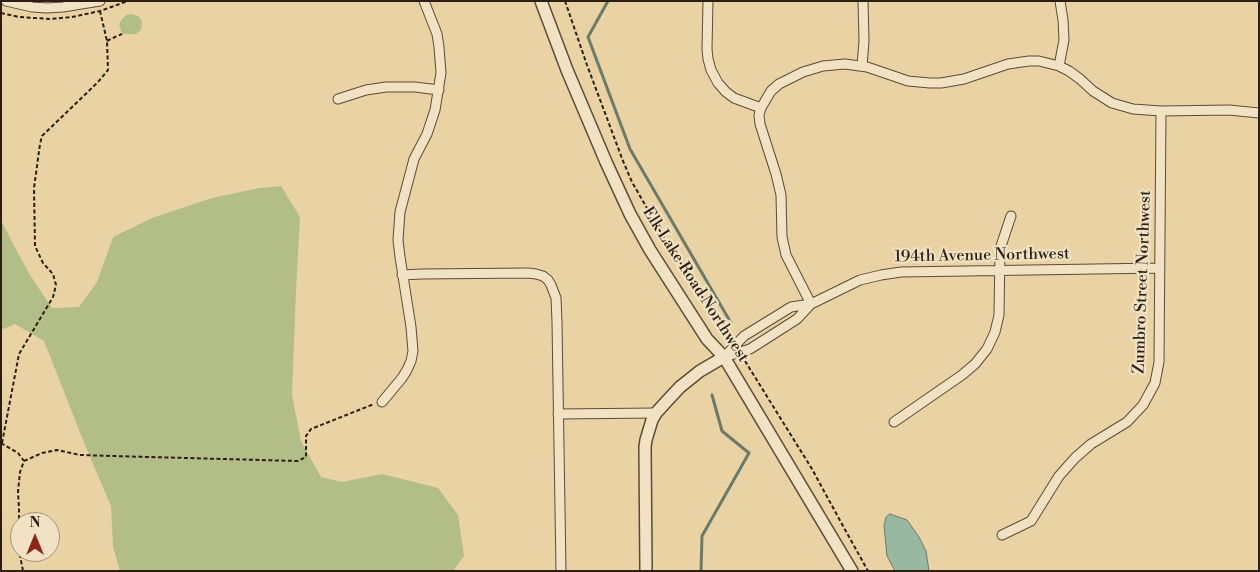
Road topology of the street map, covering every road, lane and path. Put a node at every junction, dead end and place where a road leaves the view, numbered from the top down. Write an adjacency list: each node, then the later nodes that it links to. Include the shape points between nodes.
1 (6, 1): 2 (street, via 48,8)
2 (100, 1)
3 (424, 1): 14 (street, via 437,34 441,73)
4 (541, 1): 25 (street, Elk Lake Road Northwest, via 567,70 630,214 707,339)
5 (564, 1): 24 (path, via 632,182 660,232)
6 (708, 1): 16 (street, via 707,49 711,70 726,92)
7 (863, 1): 12 (street)
8 (1060, 1): 13 (street, via 1064,40)
9 (100, 11): 11 (path)
10 (122, 34): 11 (path)
11 (107, 41): 30 (path, via 108,70 42,136 34,188 35,246 53,274 56,285 53,297 19,354)
12 (862, 66): 13 (street, via 908,81 930,83 964,79 1019,62 1039,61); 16 (street, via 823,66 803,72 779,84)
13 (1059, 66): 17 (street, via 1112,103 1133,109)
14 (439, 90): 15 (street, via 386,87); 22 (street, via 436,110 414,159 400,212 398,240)
15 (338, 100)
16 (761, 108): 23 (street, via 760,124 781,195 786,255)
17 (1161, 111): 18 (street); 20 (street, Zumbro Street Northwest)
18 (1259, 113)
19 (1011, 216): 21 (street, via 1000,249)
20 (1160, 268): 21 (street, 194th Avenue Northwest); 32 (street, Zumbro Street Northwest, via 1159,362 1155,383 1143,405 1127,422 1075,458 1059,476 1031,520)
21 (1000, 270): 23 (street, 194th Avenue Northwest, via 881,275 860,280); 29 (street, via 999,315 987,348 962,375)
22 (402, 275): 26 (street, via 413,351 408,370); 27 (street, via 517,272 536,274 548,280 556,298)
23 (811, 304): 24 (street, 194th Avenue Northwest, via 797,319 750,349); 24 (street, 194th Avenue Northwest, via 792,307 744,336)
24 (737, 349): 25 (street, 194th Avenue Northwest); 37 (path, via 812,468)
25 (724, 357): 28 (street, via 680,387); 36 (street, Elk Lake Road Northwest)
26 (382, 402): 31 (path, via 311,429 306,436 306,457 298,461 80,455 57,450)
27 (558, 414): 28 (street); 34 (street)
28 (656, 414): 35 (street, via 645,447)
29 (894, 422)
30 (1, 443): 31 (path, via 18,453)
31 (24, 461): 33 (path, via 18,492 19,550)
32 (1002, 535)
33 (23, 571)
34 (560, 571)
35 (646, 571)
36 (852, 571)
37 (868, 571)

